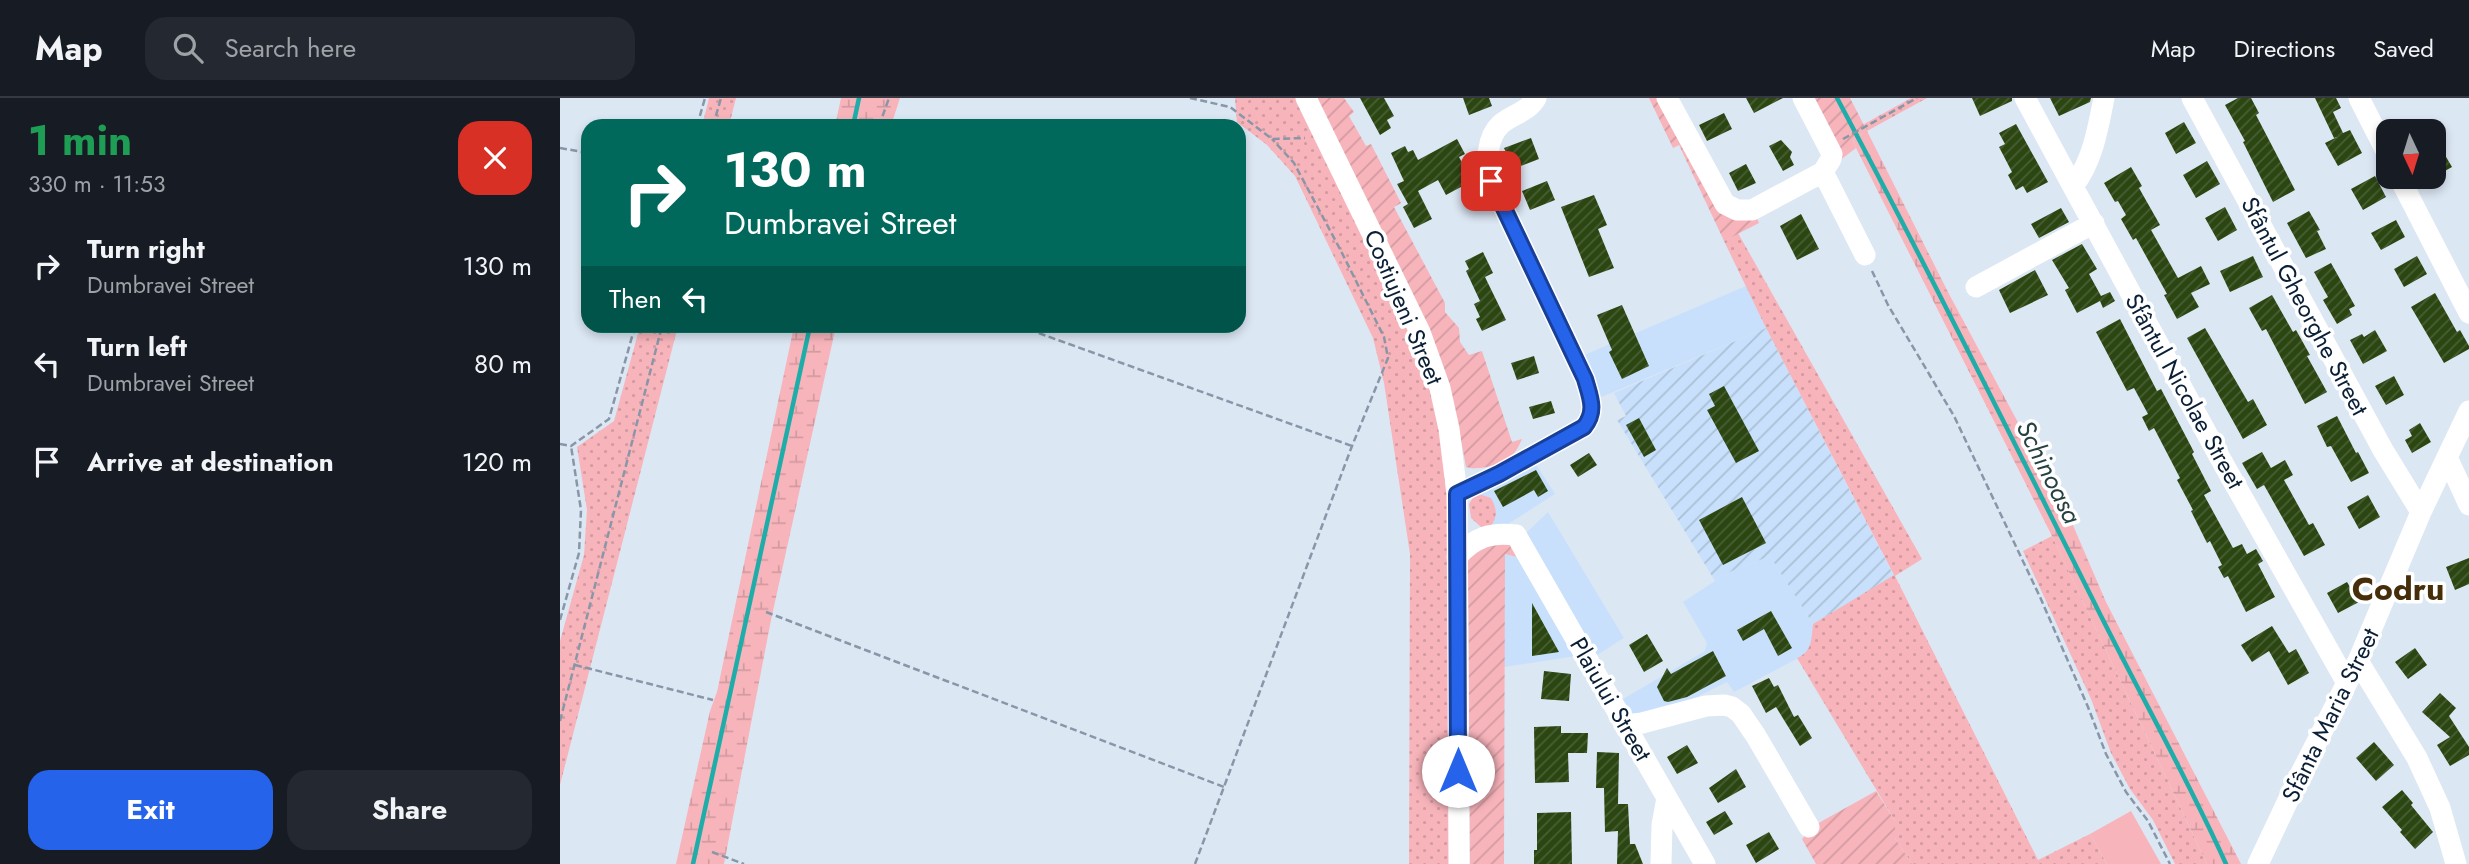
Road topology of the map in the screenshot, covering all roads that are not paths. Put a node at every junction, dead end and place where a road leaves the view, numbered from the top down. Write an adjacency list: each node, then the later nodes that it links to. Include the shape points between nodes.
1 (1307, 98): 19 (street, Costiujeni Street, via 1431,359 1449,429)
2 (1536, 98): 19 (street, via 1492,136 1488,171 1585,379 1592,410 1584,427)
3 (1667, 98): 10 (street, via 1725,204 1737,210 1752,210)
4 (1803, 98): 10 (street, via 1832,154)
5 (2025, 98): 11 (street, Sfântul Nicolae Street)
6 (2104, 98): 11 (street, via 2084,171)
7 (2192, 98): 21 (street, Sfântul Gheorghe Street)
8 (2359, 98): 9 (street)
9 (2376, 131)
10 (1824, 172): 14 (street)
11 (2074, 185): 13 (street, Sfântul Nicolae Street)
12 (2405, 189): 16 (street)
13 (2094, 223): 15 (street); 24 (street, Sfântul Nicolae Street)
14 (1865, 255)
15 (1976, 287)
16 (2469, 313)
17 (2469, 411): 18 (street, Sfânta Maria Street)
18 (2447, 457): 20 (street); 21 (street, Sfânta Maria Street)
19 (1457, 494): 22 (street, Costiujeni Street)
20 (2469, 505)
21 (2421, 512): 23 (street, Sfânta Maria Street)
22 (1457, 557): 25 (street, Plaiului Street, via 1482,536 1516,535); 29 (street, Costiujeni Street)
23 (2358, 661): 24 (street, Sfânta Maria Street); 32 (street, via 2417,758 2440,808)
24 (2347, 683): 28 (street, Sfânta Maria Street)
25 (1626, 725): 26 (street, Plaiului Street); 27 (street, via 1706,706 1732,708 1756,736)
26 (1667, 798): 30 (street); 31 (street, Plaiului Street)
27 (1809, 827)
28 (2263, 861)
29 (1459, 864)
30 (1661, 864)
31 (1705, 864)
32 (2456, 864)

